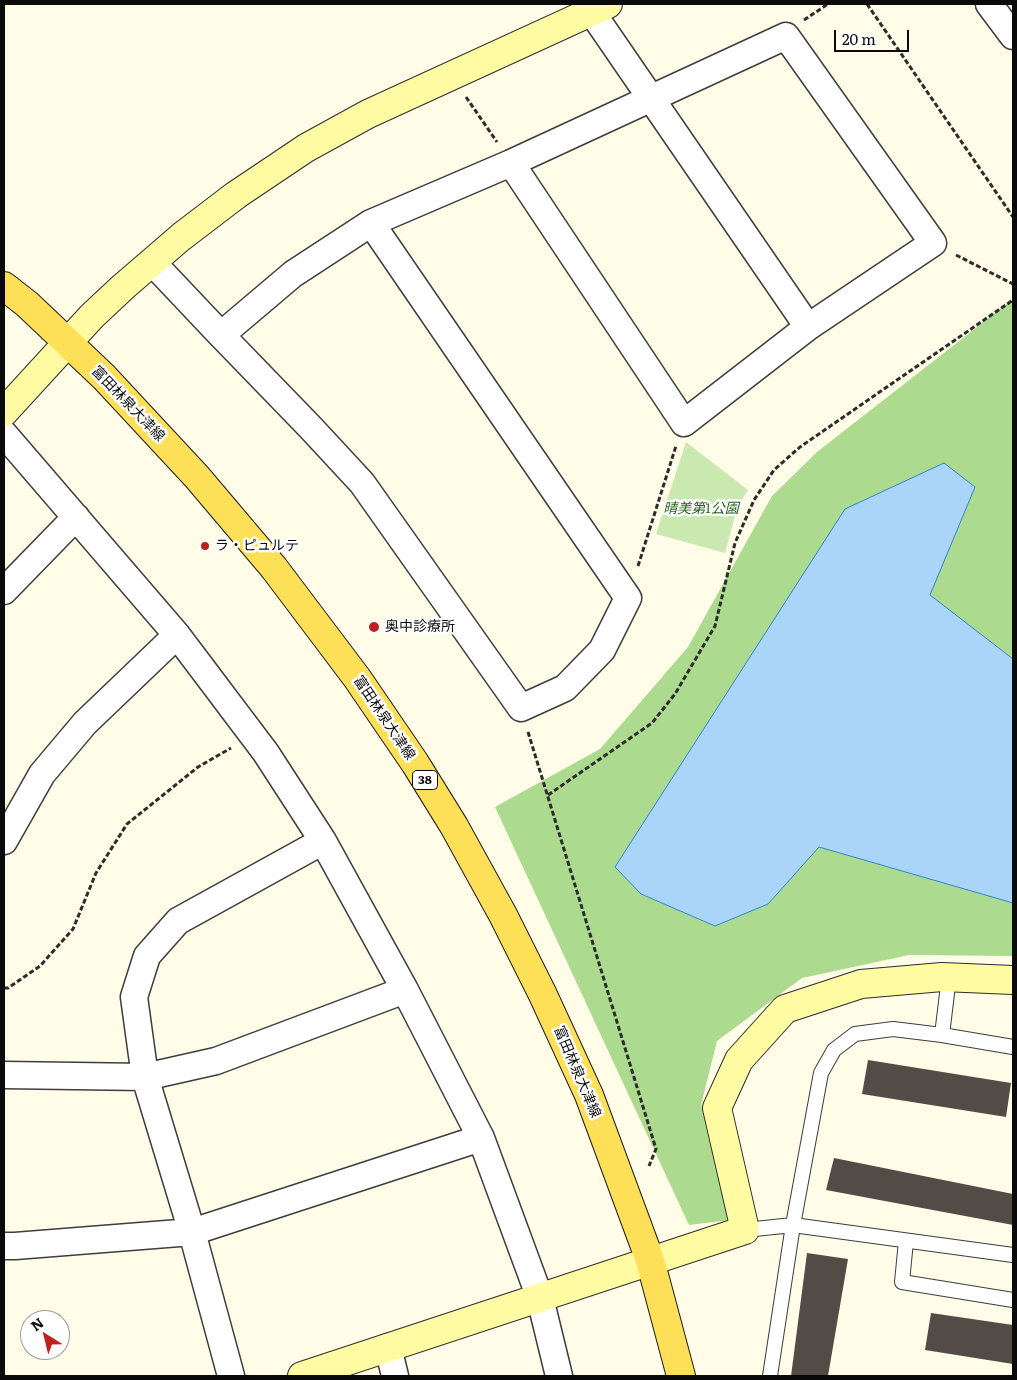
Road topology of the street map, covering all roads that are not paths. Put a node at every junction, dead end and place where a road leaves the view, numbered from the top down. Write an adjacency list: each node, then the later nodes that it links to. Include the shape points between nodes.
1 (989, 4): 3 (street)
2 (600, 8): 4 (street); 7 (street, via 368,114 306,148 236,195)
3 (1013, 36)
4 (650, 99): 5 (street); 9 (street); 9 (street, via 786,36 933,243)
5 (511, 163): 6 (street); 9 (street, via 684,422)
6 (371, 223): 10 (street, via 293,274); 10 (street, via 628,598 602,650 565,688 521,708 362,483)
7 (152, 262): 10 (street); 11 (street)
8 (4, 286): 11 (main road, 富田林泉大津線 / 38)
9 (808, 327)
10 (221, 335)
11 (67, 342): 12 (street); 33 (main road, 富田林泉大津線 / 38, via 197,476 274,568 357,678 415,763 454,826 543,994 589,1095)
12 (4, 412)
13 (4, 434): 14 (street)
14 (76, 517): 15 (street); 16 (street)
15 (4, 591)
16 (177, 635): 17 (street, via 85,723 42,774); 18 (street, via 266,753)
17 (4, 841)
18 (323, 841): 21 (street); 25 (street, via 178,921 147,956 134,997)
19 (950, 977): 20 (street); 22 (lane); 28 (street, via 861,984 785,1009 739,1060 717,1108)
20 (1013, 980)
21 (405, 990): 25 (street, via 216,1061); 26 (street)
22 (942, 1034): 23 (lane); 27 (lane, via 893,1029 855,1034 834,1050 821,1072)
23 (1013, 1047)
24 (4, 1075): 25 (street)
25 (145, 1077): 29 (street)
26 (481, 1138): 29 (street); 34 (street)
27 (793, 1225): 28 (lane); 30 (lane); 42 (lane)
28 (745, 1230): 33 (street)
29 (192, 1232): 31 (street); 37 (street)
30 (906, 1241): 32 (lane); 35 (lane, via 902,1282)
31 (4, 1246)
32 (1013, 1255)
33 (650, 1260): 34 (street); 41 (main road, 富田林泉大津線 / 38)
34 (540, 1298): 36 (street); 40 (street)
35 (1013, 1300)
36 (388, 1347): 38 (street); 39 (street)
37 (231, 1376)
38 (302, 1376)
39 (396, 1376)
40 (559, 1376)
41 (681, 1376)
42 (770, 1376)

